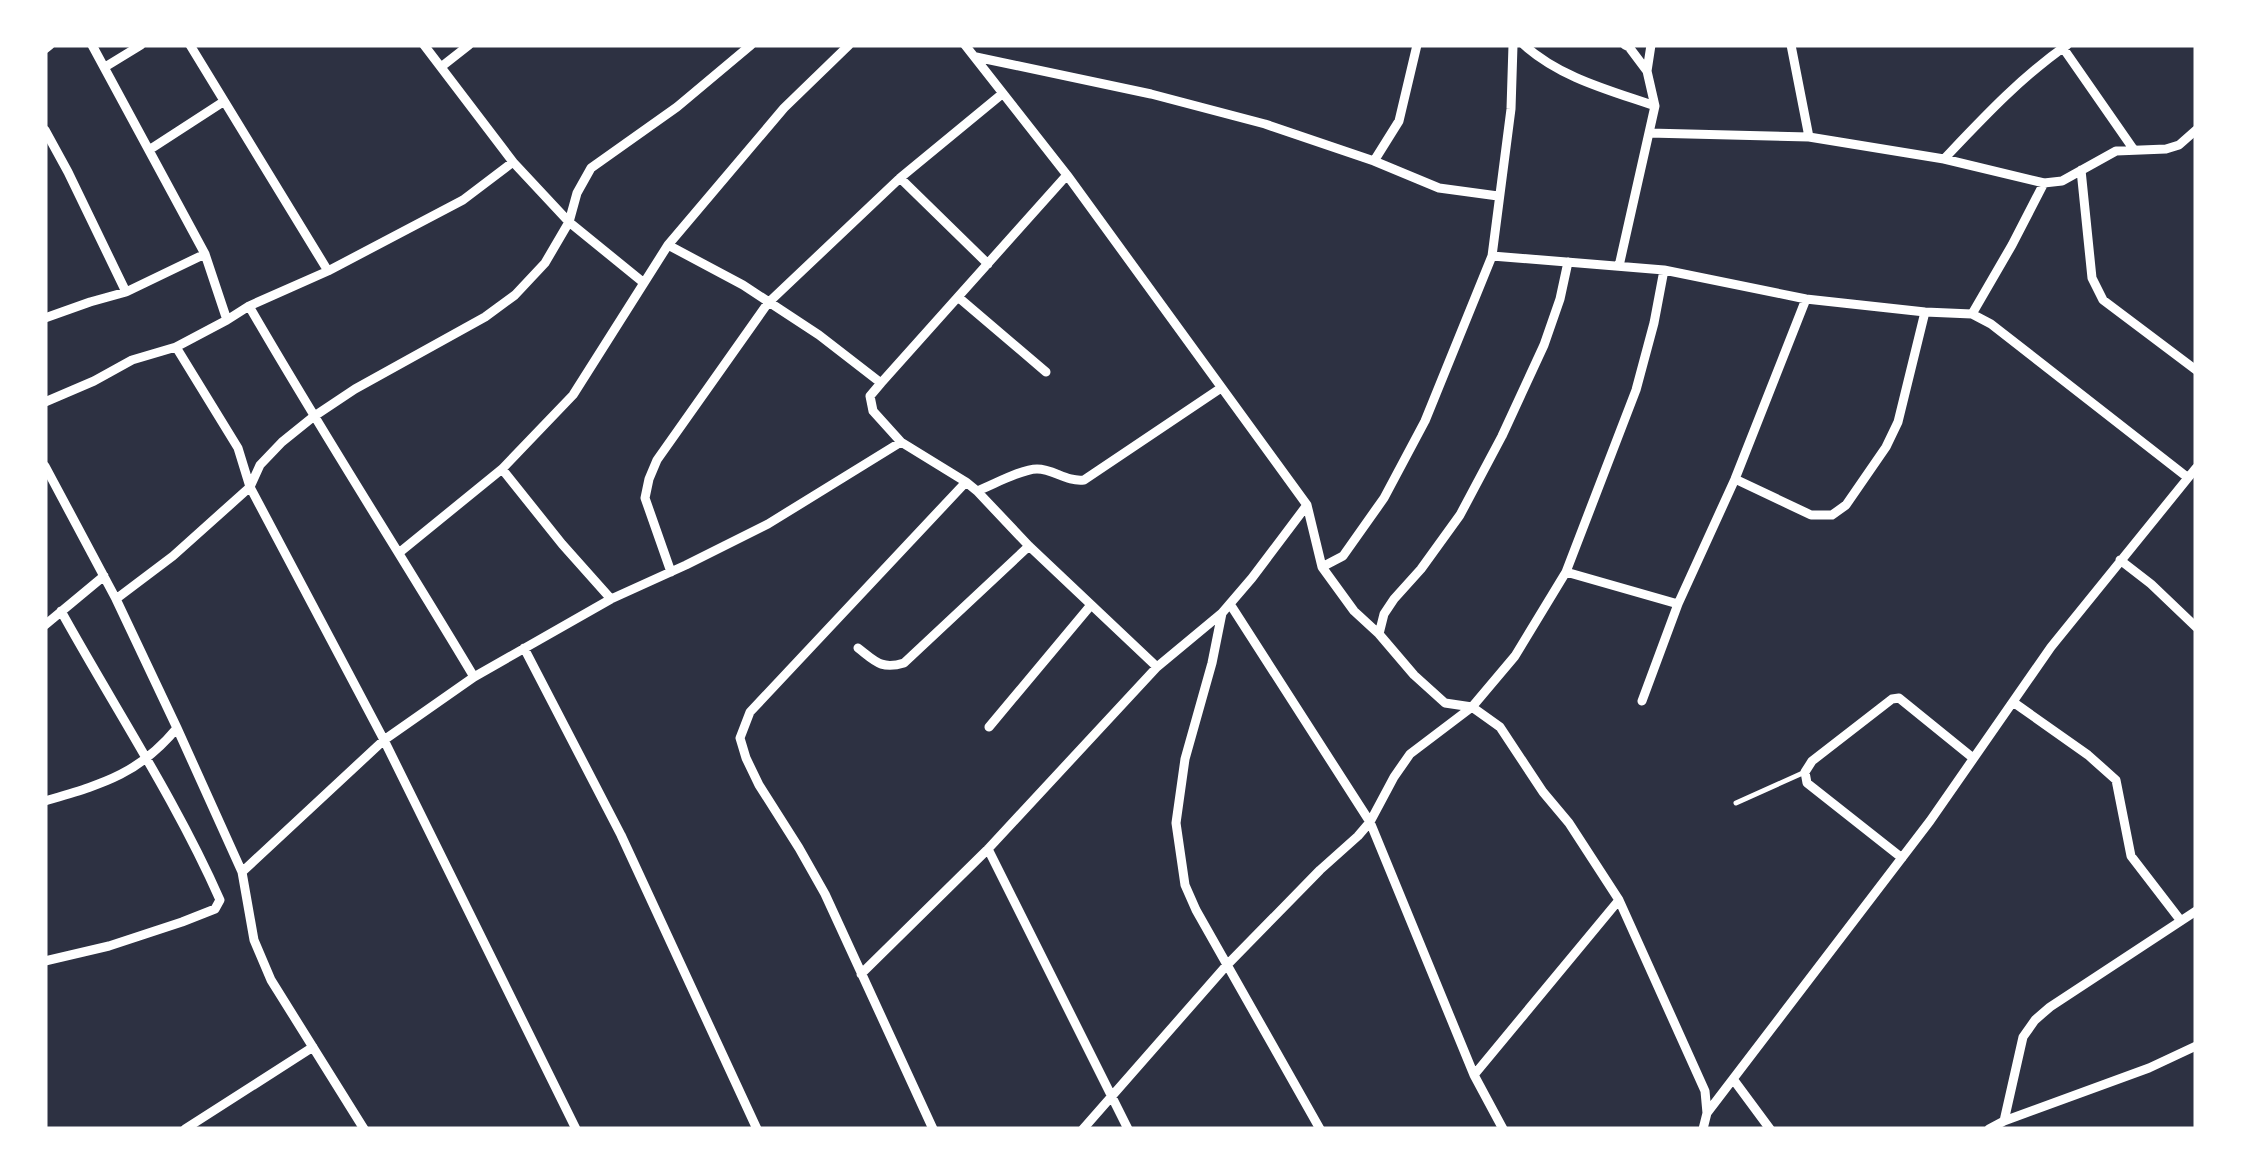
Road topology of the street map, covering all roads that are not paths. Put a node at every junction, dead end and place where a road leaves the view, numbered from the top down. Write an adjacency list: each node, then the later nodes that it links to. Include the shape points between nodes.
1 (92, 45): 17 (street)
2 (141, 45): 17 (street)
3 (190, 45): 21 (street)
4 (424, 45): 18 (street)
5 (469, 45): 18 (street)
6 (751, 45): 37 (street, via 591,168)
7 (850, 45): 38 (street, via 784,108)
8 (966, 45): 16 (street)
9 (1417, 45): 30 (street, via 1399,121)
10 (1513, 45): 36 (street)
11 (1524, 45): 22 (street, via 1580,80)
12 (1626, 45): 19 (street)
13 (1651, 45): 19 (street)
14 (1791, 45): 26 (street)
15 (2064, 46): 28 (street); 29 (street)
16 (974, 57): 20 (street); 30 (street, via 1189,104)
17 (105, 67): 27 (street)
18 (441, 68): 31 (street)
19 (1647, 71): 22 (street)
20 (1002, 94): 33 (street); 34 (street)
21 (224, 102): 27 (street); 45 (street)
22 (1656, 106): 25 (street)
23 (45, 130): 47 (street)
24 (2196, 130): 28 (street, via 2179,145)
25 (1649, 134): 26 (street); 43 (street)
26 (1809, 138): 29 (street)
27 (149, 150): 39 (street)
28 (2134, 150): 32 (street, via 2116,151)
29 (1944, 159): 35 (street)
30 (1374, 161): 36 (street, via 1439,188)
31 (513, 162): 37 (street); 45 (street, via 464,200)
32 (2081, 170): 35 (street); 57 (street, via 2090,268 2103,300)
33 (1067, 175): 42 (street); 60 (street)
34 (900, 178): 42 (street); 50 (street)
35 (2044, 183): 53 (street)
36 (1498, 196): 40 (street)
37 (569, 222): 46 (street); 62 (street, via 545,263 515,295)
38 (668, 245): 46 (street); 50 (street)
39 (205, 254): 47 (street); 55 (street)
40 (1492, 256): 41 (street); 76 (street, via 1425,421 1384,498 1343,556)
41 (1568, 262): 43 (street); 89 (street, via 1544,345 1502,436 1460,515 1394,598)
42 (988, 264): 48 (street)
43 (1620, 266): 44 (street)
44 (1664, 270): 49 (street); 78 (street, via 1636,390)
45 (328, 271): 51 (street)
46 (644, 283): 66 (street, via 573,395)
47 (126, 292): 54 (street)
48 (958, 296): 58 (street); 59 (street)
49 (1806, 298): 52 (street); 68 (street)
50 (768, 302): 59 (street); 77 (street, via 648,478 644,498)
51 (249, 306): 55 (street); 62 (street)
52 (1926, 312): 53 (street); 68 (street, via 1898,422 1846,505 1832,515 1811,515)
53 (1972, 314): 67 (street)
54 (45, 318)
55 (228, 320): 56 (street)
56 (176, 346): 61 (street); 70 (street, via 238,448)
57 (2196, 370)
58 (1046, 372)
59 (882, 383): 63 (street, via 871,405)
60 (1222, 388): 71 (street, via 1084,480 1030,470); 72 (street)
61 (45, 402)
62 (313, 417): 70 (street, via 260,465); 74 (street)
63 (901, 442): 69 (street); 77 (street, via 768,524)
64 (45, 466): 79 (street)
65 (2196, 468): 67 (street)
66 (502, 469): 74 (street); 81 (street)
67 (2187, 478): 75 (street)
68 (1735, 479): 83 (street)
69 (966, 482): 71 (street); 114 (street, via 750,712 740,738)
70 (250, 486): 80 (street); 99 (street)
71 (977, 491): 73 (street)
72 (1306, 505): 76 (street); 82 (street)
73 (1029, 546): 84 (street); 91 (street, via 904,662 882,666)
74 (400, 552): 93 (street)
75 (2120, 560): 88 (street); 95 (street)
76 (1322, 567): 89 (street)
77 (671, 572): 81 (street)
78 (1566, 572): 83 (street); 96 (street, via 1514,656)
79 (104, 576): 80 (street); 85 (street)
80 (116, 599): 98 (street)
81 (610, 599): 90 (street)
82 (1230, 604): 86 (street); 105 (street)
83 (1678, 604): 94 (street)
84 (1092, 605): 92 (street); 97 (street)
85 (61, 611): 87 (street); 101 (street)
86 (1222, 613): 92 (street); 113 (street, via 1176,823 1184,885)
87 (45, 625)
88 (2196, 627)
89 (1378, 634): 96 (street, via 1445,703)
90 (524, 648): 93 (street); 125 (street, via 621,836)
91 (858, 648)
92 (1157, 667): 106 (street)
93 (474, 677): 99 (street)
94 (1642, 701)
95 (2012, 702): 100 (street); 110 (street, via 2116,780 2131,856)
96 (1472, 707): 105 (street, via 1410,754); 109 (street, via 1500,728)
97 (989, 727)
98 (177, 728): 101 (street); 108 (street)
99 (384, 740): 108 (street); 124 (street)
100 (1972, 758): 102 (street, via 1899,698); 107 (street)
101 (148, 759): 103 (street, via 106,782); 112 (street, via 219,906)
102 (1805, 772): 104 (lane); 107 (street, via 1813,790)
103 (45, 801)
104 (1736, 803)
105 (1370, 822): 113 (street); 117 (street)
106 (988, 849): 114 (street); 119 (street)
107 (1902, 858): 118 (street)
108 (242, 872): 116 (street, via 260,958)
109 (1619, 900): 117 (street); 120 (street, via 1705,1091)
110 (2189, 916): 111 (street); 121 (street, via 2034,1020 2023,1036)
111 (2196, 928)
112 (45, 961)
113 (1226, 966): 119 (street); 129 (street)
114 (861, 974): 126 (street)
115 (2196, 1046): 121 (street)
116 (313, 1048): 122 (street); 123 (street)
117 (1474, 1075): 130 (street)
118 (1734, 1079): 120 (street); 132 (street)
119 (1112, 1094): 127 (street); 128 (street)
120 (1707, 1113): 131 (street)
121 (2004, 1121): 133 (street)
122 (184, 1129)
123 (364, 1129)
124 (576, 1129)
125 (757, 1129)
126 (933, 1129)
127 (1083, 1129)
128 (1128, 1129)
129 (1320, 1129)
130 (1503, 1129)
131 (1703, 1129)
132 (1770, 1129)
133 (1988, 1129)

